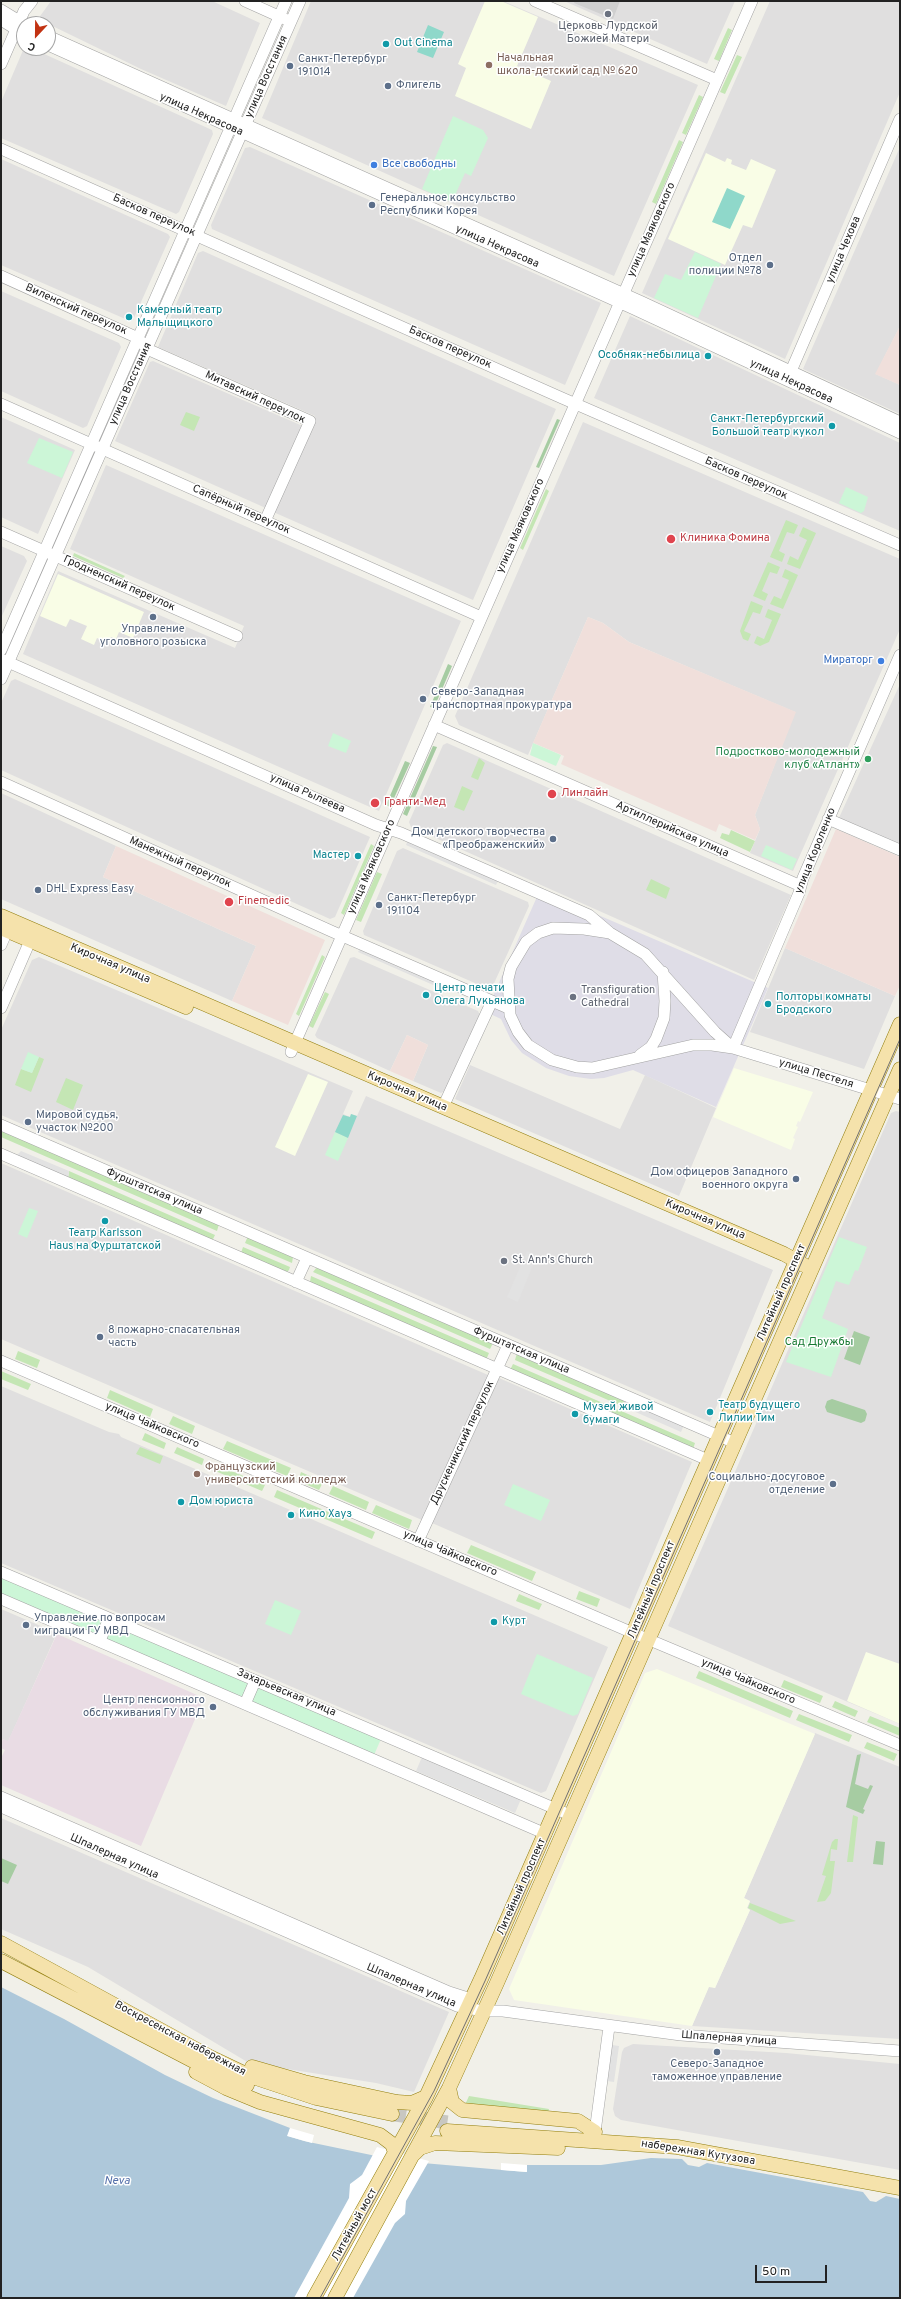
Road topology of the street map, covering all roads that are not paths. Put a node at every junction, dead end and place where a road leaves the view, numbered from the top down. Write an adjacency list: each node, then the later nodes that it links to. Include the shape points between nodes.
1 (32, 1): 8 (street)
2 (245, 1): 9 (street)
3 (286, 1): 9 (street, улица Восстания)
4 (300, 1): 11 (street, улица Восстания)
5 (535, 1): 18 (street)
6 (752, 1): 18 (street, улица Маяковского)
7 (1, 10): 12 (street)
8 (26, 16)
9 (280, 16): 11 (street); 20 (street, улица Восстания)
10 (1, 20): 13 (street)
11 (291, 21): 21 (street, улица Восстания)
12 (16, 24)
13 (16, 26)
14 (16, 37): 17 (street)
15 (56, 40): 20 (street, улица Некрасова)
16 (56, 48): 20 (street, улица Некрасова)
17 (1, 64)
18 (717, 80): 26 (street, улица Маяковского)
19 (900, 120): 29 (street, улица Чехова)
20 (232, 124): 21 (street, улица Некрасова); 23 (street, улица Восстания)
21 (243, 129): 24 (street, улица Восстания); 26 (street, улица Некрасова)
22 (1, 149): 23 (street, Басков переулок)
23 (185, 230): 24 (street, Басков переулок); 27 (street, улица Восстания)
24 (197, 235): 28 (street, улица Восстания); 31 (street, Басков переулок)
25 (1, 276): 27 (street, Виленский переулок)
26 (622, 298): 29 (street, улица Некрасова); 31 (street, улица Маяковского)
27 (138, 338): 28 (street, Виленский переулок); 34 (street, улица Восстания)
28 (146, 349): 35 (street, улица Восстания); 36 (street, Митавский переулок, via 310,421)
29 (789, 376): 32 (street, улица Некрасова); 33 (street, улица Некрасова)
30 (1, 404): 34 (street, Сапёрный переулок)
31 (575, 404): 38 (street, Басков переулок); 41 (street, улица Маяковского)
32 (900, 422)
33 (900, 433)
34 (91, 444): 35 (street, Сапёрный переулок); 39 (street, улица Восстания)
35 (102, 449): 36 (street, Сапёрный переулок); 40 (street, улица Восстания)
36 (265, 521): 41 (street, Сапёрный переулок)
37 (1, 532): 39 (street, Гродненский переулок)
38 (900, 545)
39 (44, 551): 40 (street, Гродненский переулок); 43 (street, улица Восстания)
40 (55, 556): 42 (street, Гродненский переулок); 45 (street, улица Восстания)
41 (482, 617): 47 (street, улица Маяковского)
42 (237, 636)
43 (1, 650)
44 (900, 655): 49 (street, улица Короленко)
45 (5, 660): 46 (street, улица Восстания); 50 (street, улица Рылеева)
46 (1, 679)
47 (434, 725): 50 (street, улица Маяковского); 52 (street, Артиллерийская улица)
48 (1, 782): 57 (street, Манежный переулок)
49 (828, 819): 51 (street); 52 (street, улица Короленко)
50 (388, 829): 56 (street, улица Рылеева, via 589,916); 57 (street, улица Маяковского)
51 (900, 850)
52 (801, 886): 66 (street, улица Короленко)
53 (1, 916): 54 (main road, Кирочная улица)
54 (23, 926): 55 (street); 58 (street); 65 (main road, Кирочная улица)
55 (4, 929): 58 (main road, Кирочная улица); 59 (street)
56 (610, 932): 60 (street, via 635,946); 63 (street, via 584,928 553,928 538,933 526,942 511,967 508,980)
57 (342, 935): 61 (street, Манежный переулок); 65 (street, улица Маяковского)
58 (30, 941): 62 (street); 65 (main road, Кирочная улица)
59 (1, 945)
60 (663, 972): 66 (street, via 715,1032); 67 (street, via 665,1001 662,1023 651,1047)
61 (492, 1001): 63 (street, Манежный переулок); 71 (street)
62 (1, 1008)
63 (508, 1008): 67 (street, улица Пестеля, via 518,1032 528,1045 552,1060 592,1068)
64 (900, 1024): 69 (main road, Литейный проспект)
65 (292, 1047): 71 (main road, Кирочная улица); 75 (main road, Кирочная улица)
66 (733, 1048): 67 (street, улица Пестеля, via 702,1044); 69 (street, улица Пестеля)
67 (638, 1057)
68 (900, 1069): 70 (main road, Литейный проспект)
69 (871, 1090): 70 (street, улица Пестеля); 75 (main road, Литейный проспект)
70 (894, 1097): 76 (main road, Литейный проспект)
71 (443, 1108): 75 (main road, Кирочная улица)
72 (1, 1125): 74 (street, Фурштатская улица)
73 (1, 1154): 77 (street)
74 (307, 1258): 77 (street); 78 (street, Фурштатская улица)
75 (795, 1263): 76 (main road, Кирочная улица); 81 (main road, Литейный проспект)
76 (812, 1270): 82 (main road, Литейный проспект)
77 (296, 1282): 80 (street)
78 (508, 1345): 80 (street, Друскеникский переулок); 81 (street, Фурштатская улица)
79 (1, 1361): 84 (street, улица Чайковского)
80 (497, 1368): 83 (street); 84 (street, Друскеникский переулок)
81 (718, 1436): 82 (street, Фурштатская улица); 83 (main road, Литейный проспект)
82 (735, 1443): 89 (main road, Литейный проспект)
83 (708, 1460): 88 (main road, Литейный проспект)
84 (418, 1541): 88 (street, улица Чайковского)
85 (1, 1572): 87 (street, Захарьевская улица)
86 (1, 1599): 90 (street)
87 (110, 1618): 90 (street); 91 (street, Захарьевская улица)
88 (633, 1633): 89 (street, улица Чайковского); 96 (main road, Литейный проспект)
89 (648, 1640): 93 (street, улица Чайковского); 97 (main road, Литейный проспект)
90 (100, 1641): 92 (street)
91 (255, 1680): 92 (street); 96 (street, Захарьевская улица)
92 (245, 1704): 98 (street)
93 (900, 1746)
94 (1, 1797): 101 (street, Шпалерная улица, via 435,1986)
95 (1, 1807): 101 (street, Шпалерная улица, via 445,2001)
96 (556, 1809): 97 (street, Захарьевская улица); 98 (main road, Литейный проспект)
97 (570, 1815): 102 (main road, Литейный проспект)
98 (546, 1834): 101 (main road, Литейный проспект)
99 (1, 1943): 103 (main road, Воскресенская набережная)
100 (1, 1961): 104 (main road, Воскресенская набережная)
101 (469, 2004): 102 (street, Шпалерная улица); 108 (main road, Литейный проспект)
102 (483, 2011): 105 (street, Шпалерная улица); 107 (main road, Литейный проспект)
103 (150, 2024): 104 (main road, Воскресенская набережная, via 250,2076 316,2098 390,2118 313,2106 247,2085); 108 (main road, via 230,2059 304,2082 397,2102 412,2103)
104 (124, 2026): 111 (main road, via 170,2057 226,2088 260,2102 380,2135 392,2144)
105 (609, 2027): 106 (street, Шпалерная улица, via 681,2035); 109 (street)
106 (900, 2051)
107 (449, 2088): 109 (main road, via 452,2102 462,2110 578,2121); 112 (main road, Литейный проспект)
108 (426, 2097): 111 (main road, Литейный проспект)
109 (595, 2132): 110 (main road, набережная Кутузова, via 449,2127); 113 (main road, набережная Кутузова, via 679,2138)
110 (652, 2144): 112 (main road, via 603,2150 435,2143 420,2148); 114 (main road, набережная Кутузова)
111 (395, 2152): 115 (main road, Литейный мост)
112 (412, 2156): 116 (main road, Литейный мост)
113 (900, 2178)
114 (900, 2188)
115 (314, 2298)
116 (335, 2298)

